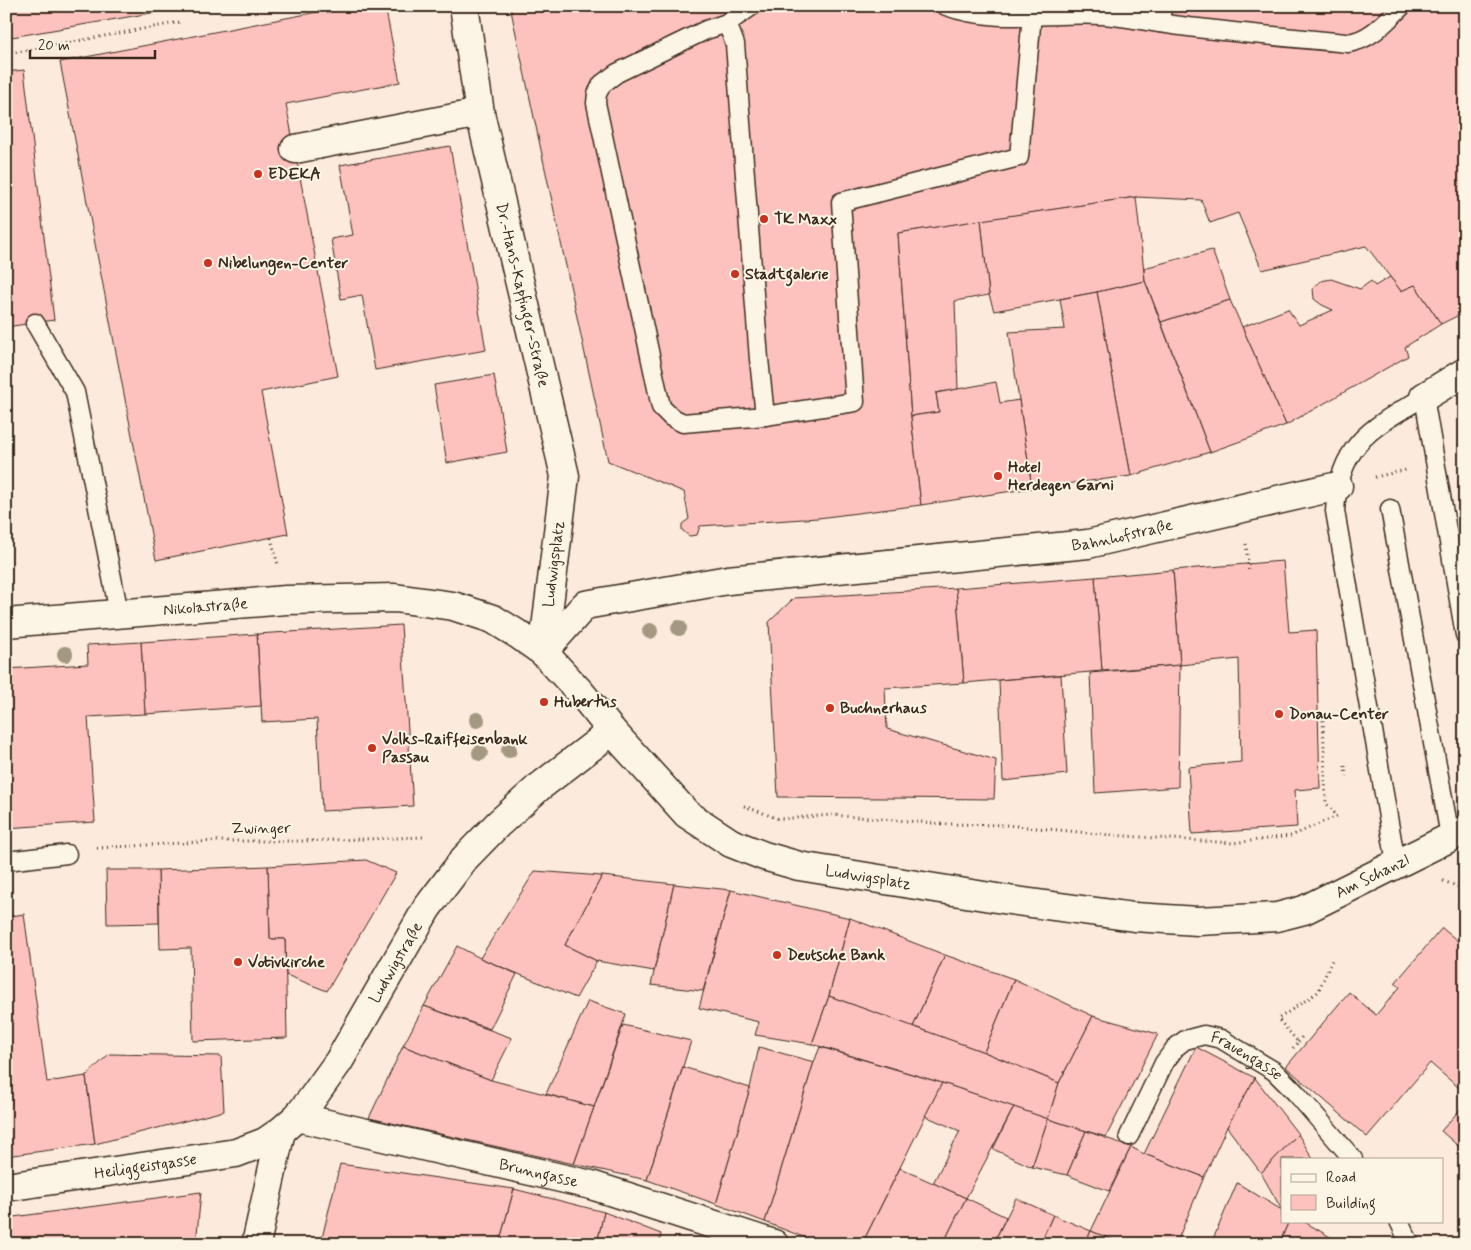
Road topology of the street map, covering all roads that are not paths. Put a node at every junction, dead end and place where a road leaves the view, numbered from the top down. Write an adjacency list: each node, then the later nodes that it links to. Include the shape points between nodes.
1 (464, 6): 8 (street, Dr.-Hans-Kapfinger-Straße)
2 (752, 6): 7 (lane)
3 (946, 6): 5 (lane, via 960,11 1007,16)
4 (1402, 6): 6 (lane, via 1368,37 1348,43)
5 (1032, 15): 6 (lane); 13 (lane, via 1020,157 841,202 855,402)
6 (1161, 15)
7 (727, 23): 13 (lane, via 736,44); 13 (lane, via 617,73 602,84 596,103 662,407 671,418 683,424)
8 (480, 113): 9 (street); 14 (street, Dr.-Hans-Kapfinger-Straße)
9 (294, 150)
10 (35, 323): 20 (lane, via 75,392)
11 (1465, 372): 12 (street)
12 (1424, 396): 15 (lane, via 1369,432 1355,447); 19 (lane)
13 (766, 416)
14 (565, 476): 23 (street, Ludwigsplatz)
15 (1338, 486): 17 (street, Bahnhofstraße, via 1088,544); 28 (lane, via 1335,511)
16 (1390, 509): 25 (lane)
17 (728, 580): 23 (street, Ludwigsplatz, via 585,605)
18 (404, 599): 20 (street, Nikolastraße, via 286,600); 23 (street, Ludwigsplatz, via 473,612 499,623)
19 (1462, 603): 22 (lane)
20 (119, 613): 21 (street, Nikolastraße)
21 (6, 623)
22 (1465, 635)
23 (543, 652): 24 (street, Ludwigsplatz)
24 (612, 731): 29 (street, Ludwigsplatz, via 687,814 731,843 764,856 808,867 1134,917 1198,921); 30 (street, Ludwigstraße, via 538,788 465,858 427,908 339,1061)
25 (1458, 833): 28 (street, Am Schanzl)
26 (67, 854): 27 (lane)
27 (6, 861)
28 (1396, 864): 29 (street, Am Schanzl, via 1304,910)
29 (1277, 917)
30 (289, 1124): 33 (street, Heiliggeistgasse, via 265,1142 236,1153); 35 (street, Ludwigstraße); 36 (street, Brunngasse, via 591,1184)
31 (1129, 1136): 32 (lane, Frauengasse, via 1164,1063 1185,1040 1204,1035 1222,1040 1274,1071)
32 (1353, 1158)
33 (6, 1187)
34 (1399, 1222): 37 (lane)
35 (256, 1244)
36 (774, 1244)
37 (1410, 1244)

